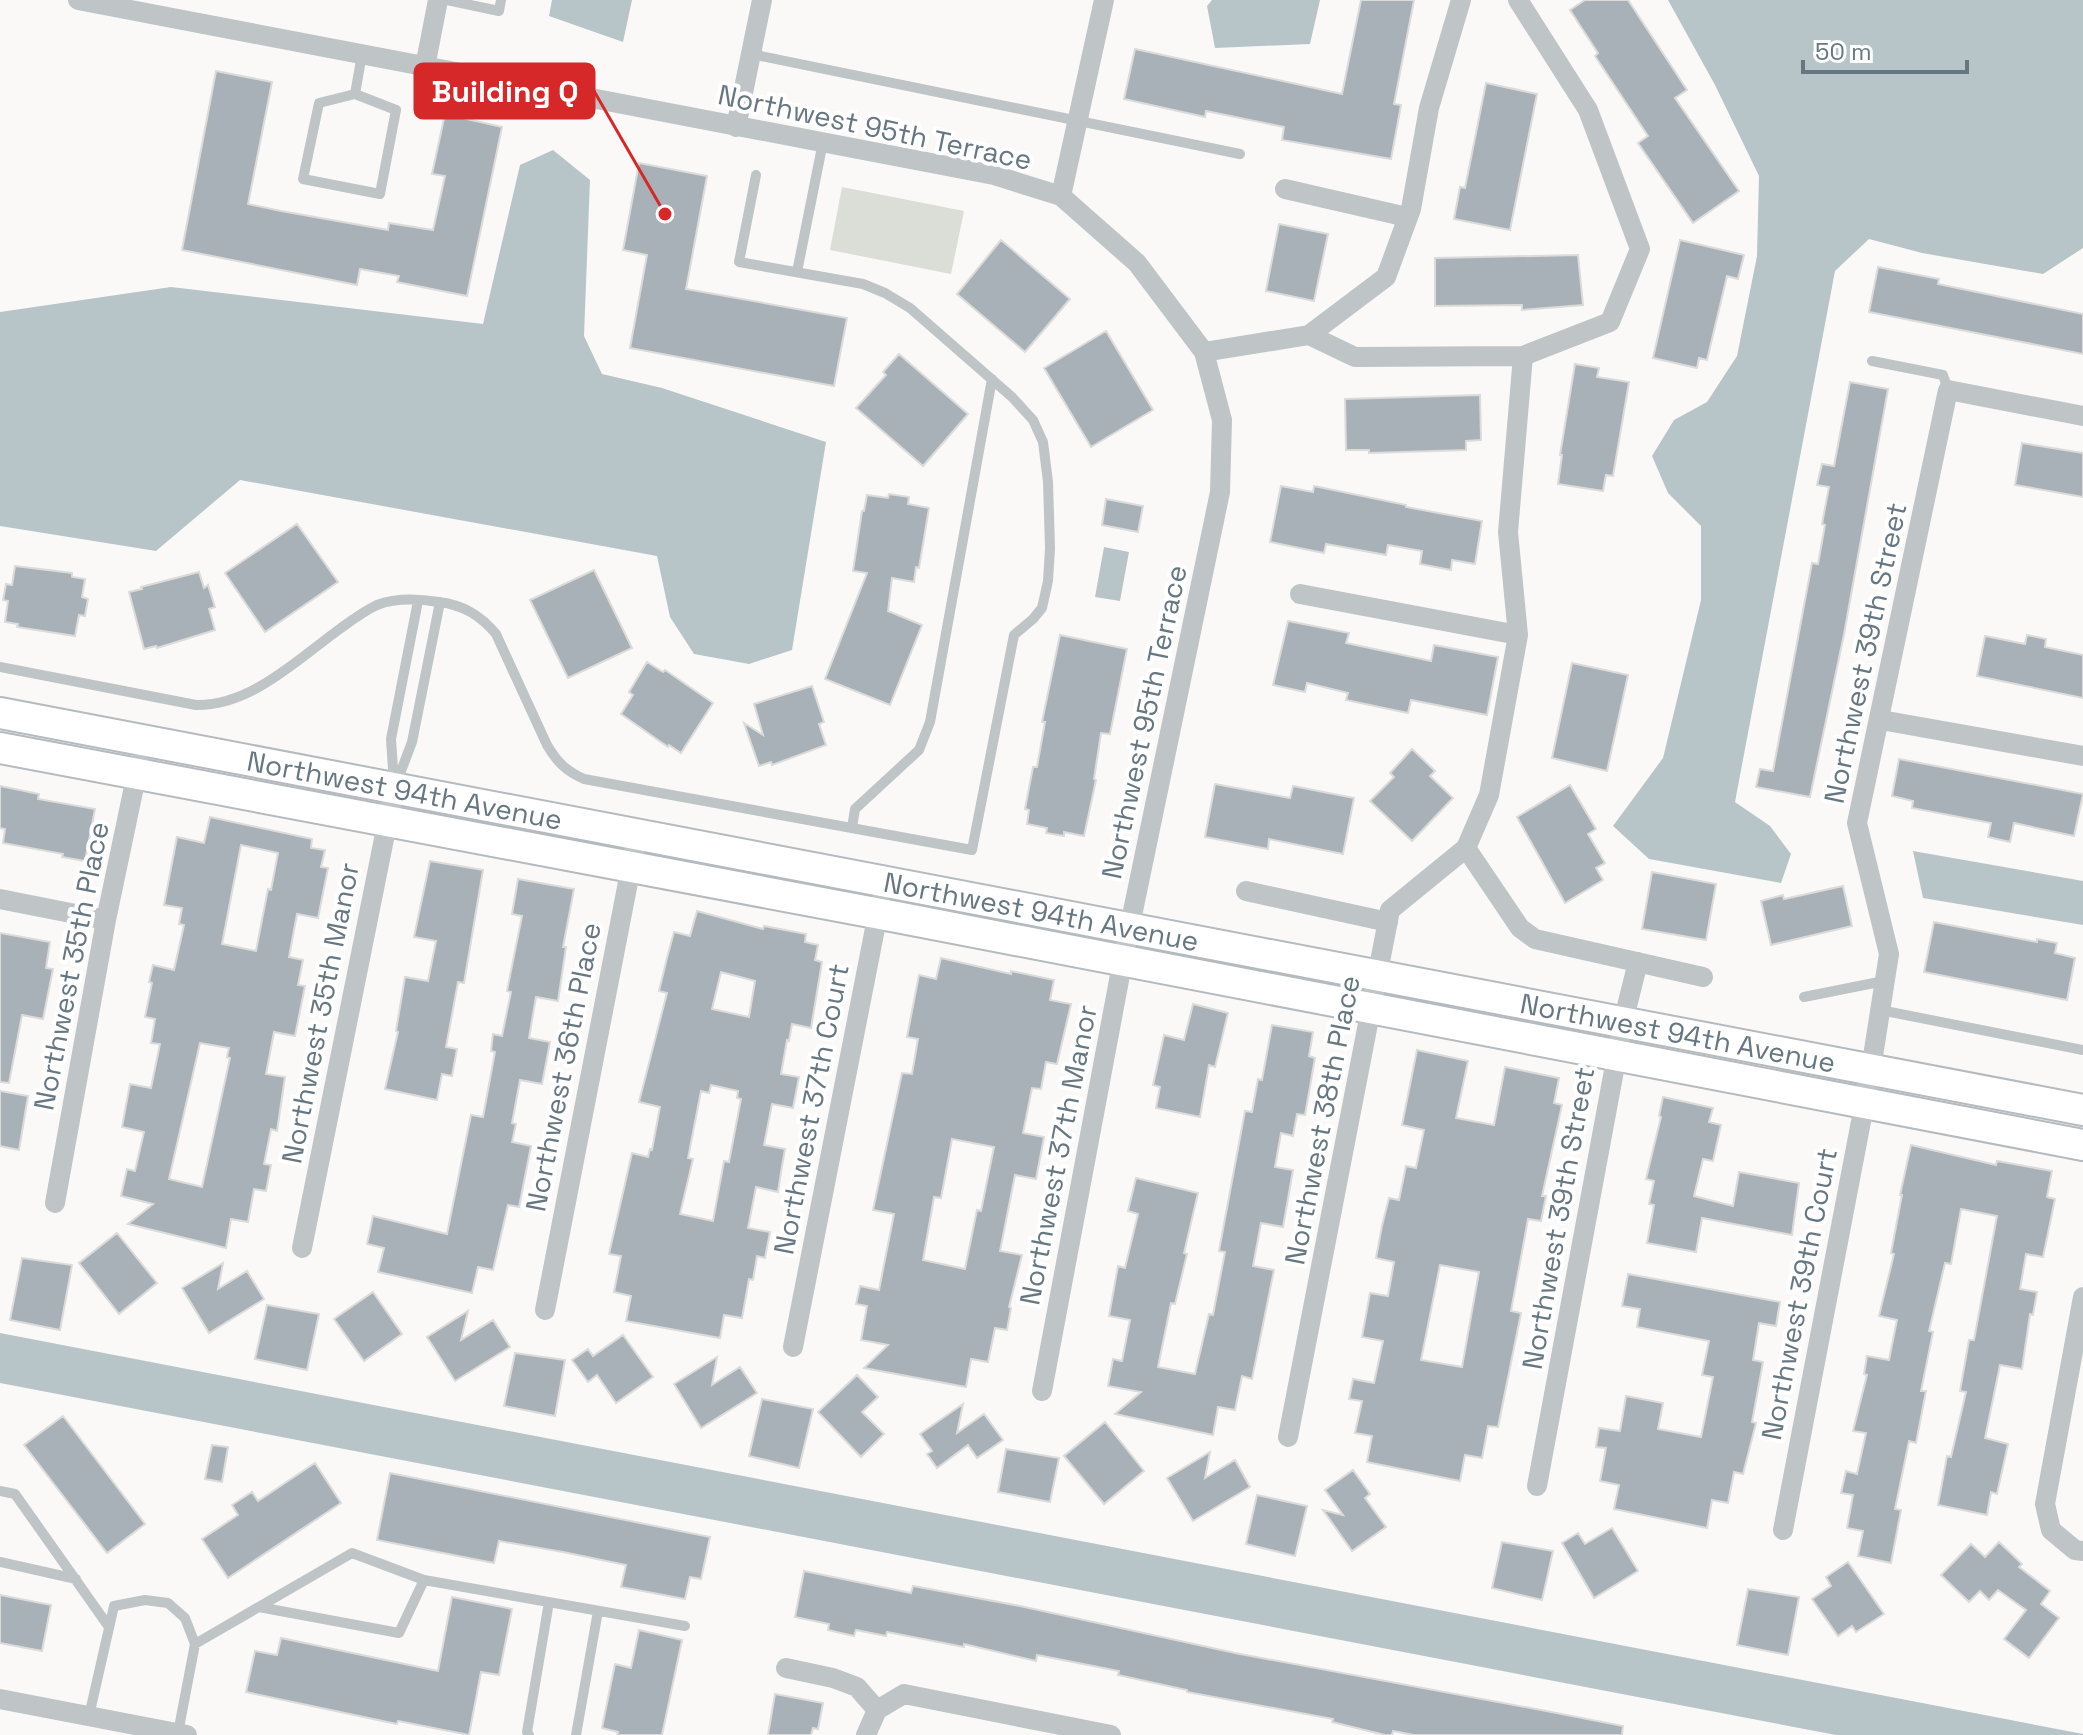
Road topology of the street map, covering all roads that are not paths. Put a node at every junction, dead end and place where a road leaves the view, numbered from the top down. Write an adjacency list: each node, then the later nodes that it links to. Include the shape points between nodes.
1 (78, 0): 9 (street, Northwest 95th Terrace)
2 (438, 0): 11 (street)
3 (447, 0): 4 (lane, via 499,11)
4 (501, 0)
5 (762, 0): 10 (street)
6 (1104, 0): 13 (street)
7 (1461, 0): 20 (street, via 1429,108)
8 (1518, 0): 24 (street, via 1588,110 1640,249 1610,322)
9 (362, 54): 11 (street, Northwest 95th Terrace); 12 (lane)
10 (751, 54): 13 (lane); 14 (street)
11 (425, 67): 14 (street, Northwest 95th Terrace)
12 (355, 94): 12 (lane, via 319,103 303,179 380,194 396,110)
13 (1077, 122): 16 (lane); 19 (street)
14 (736, 127): 15 (street, Northwest 95th Terrace)
15 (823, 142): 19 (street, Northwest 95th Terrace, via 994,175); 21 (lane)
16 (1240, 154)
17 (756, 175): 21 (lane, via 739,262)
18 (1285, 189): 20 (street)
19 (1061, 196): 23 (street, Northwest 95th Terrace, via 1137,263)
20 (1407, 217): 22 (street, via 1386,277)
21 (797, 272): 26 (lane, via 885,293)
22 (1309, 335): 23 (street); 24 (street, via 1355,357)
23 (1204, 352): 52 (street, Northwest 95th Terrace, via 1222,420 1220,492)
24 (1523, 356): 32 (street, Northwest 38th Place, via 1508,532)
25 (1872, 361): 27 (lane, via 1943,375)
26 (992, 379): 42 (lane, via 930,722 919,750 855,809); 42 (lane, via 1033,420 1043,442 1050,548 1042,608 1014,635 972,850)
27 (1948, 390): 28 (street); 35 (street, Northwest 39th Street)
28 (2083, 416)
29 (1300, 594): 32 (street)
30 (418, 601): 31 (lane); 33 (lane, via 379,604 250,692 214,705); 40 (lane, Northwest 35th Manor, via 391,739)
31 (440, 602): 40 (lane, Northwest 35th Manor, via 412,742); 42 (lane, via 484,620 496,634 547,745 571,773)
32 (1518, 635): 44 (street, Northwest 38th Place, via 1489,795)
33 (0, 667)
34 (0, 713): 36 (street, Northwest 94th Avenue)
35 (1881, 720): 38 (street); 57 (street, Northwest 39th Street, via 1857,823 1889,954)
36 (144, 741): 39 (street, Northwest 35th Place); 40 (street, Northwest 94th Avenue)
37 (0, 748): 39 (street, Northwest 94th Avenue)
38 (2083, 756)
39 (137, 773): 41 (street, Northwest 94th Avenue); 50 (street, Northwest 35th Place)
40 (394, 789): 41 (street, Northwest 35th Manor); 43 (street, Northwest 94th Avenue)
41 (386, 821): 45 (street, Northwest 94th Avenue); 69 (street, Northwest 35th Manor)
42 (852, 828)
43 (637, 836): 45 (street, Northwest 36th Place); 46 (street, Northwest 94th Avenue)
44 (1466, 848): 51 (street, Northwest 38th Place, via 1390,910); 54 (street, via 1520,928 1535,939)
45 (630, 866): 49 (street, Northwest 94th Avenue); 71 (street, Northwest 36th Place)
46 (884, 881): 49 (street, Northwest 37th Court); 52 (street, Northwest 94th Avenue)
47 (1246, 891): 51 (street)
48 (0, 899): 50 (street)
49 (879, 912): 53 (street, Northwest 94th Avenue); 72 (street, Northwest 37th Court)
50 (106, 920): 68 (street, Northwest 35th Place)
51 (1388, 922): 55 (street, Northwest 38th Place)
52 (1130, 930): 53 (street, Northwest 37th Manor); 55 (street, Northwest 94th Avenue)
53 (1123, 959): 59 (street, Northwest 94th Avenue); 73 (street, Northwest 37th Manor)
54 (1638, 962): 56 (street); 61 (street, Northwest 39th Street)
55 (1379, 976): 59 (street, Northwest 38th Place); 61 (street, Northwest 94th Avenue)
56 (1703, 977)
57 (1884, 981): 58 (lane); 60 (street, Northwest 39th Street)
58 (1804, 997)
59 (1371, 1009): 63 (street, Northwest 94th Avenue); 74 (street, Northwest 38th Place)
60 (1880, 1010): 62 (lane); 64 (street, Northwest 39th Street)
61 (1623, 1022): 63 (street, Northwest 39th Street); 64 (street, Northwest 94th Avenue)
62 (2083, 1050)
63 (1616, 1057): 65 (street, Northwest 94th Avenue); 75 (street, Northwest 39th Street)
64 (1871, 1069): 65 (street, Northwest 39th Court); 66 (street, Northwest 94th Avenue)
65 (1864, 1103): 67 (street, Northwest 94th Avenue); 77 (street, Northwest 39th Court)
66 (2083, 1110)
67 (2083, 1145)
68 (55, 1203)
69 (302, 1248)
70 (2083, 1297): 78 (street, via 2045,1504 2051,1530)
71 (545, 1310)
72 (793, 1347)
73 (1042, 1391)
74 (1288, 1437)
75 (1537, 1486)
76 (0, 1491): 80 (lane, via 15,1494)
77 (1783, 1530)
78 (2083, 1551)
79 (0, 1562): 80 (lane)
80 (76, 1579): 86 (lane)
81 (424, 1580): 82 (lane); 83 (lane, via 352,1553); 83 (lane, via 399,1633)
82 (549, 1602): 84 (lane); 95 (lane)
83 (259, 1607): 87 (lane)
84 (598, 1611): 85 (lane); 96 (lane)
85 (685, 1626)
86 (109, 1627): 87 (lane, via 114,1606 145,1600 168,1603 185,1618); 91 (lane)
87 (195, 1644): 94 (lane)
88 (786, 1668): 90 (street, via 857,1687)
89 (0, 1699): 91 (street)
90 (877, 1710): 97 (street); 98 (street, via 904,1694)
91 (89, 1716): 92 (street)
92 (112, 1728): 93 (street)
93 (144, 1731): 94 (street)
94 (183, 1734)
95 (529, 1735)
96 (576, 1735)
97 (866, 1735)
98 (1111, 1735)

